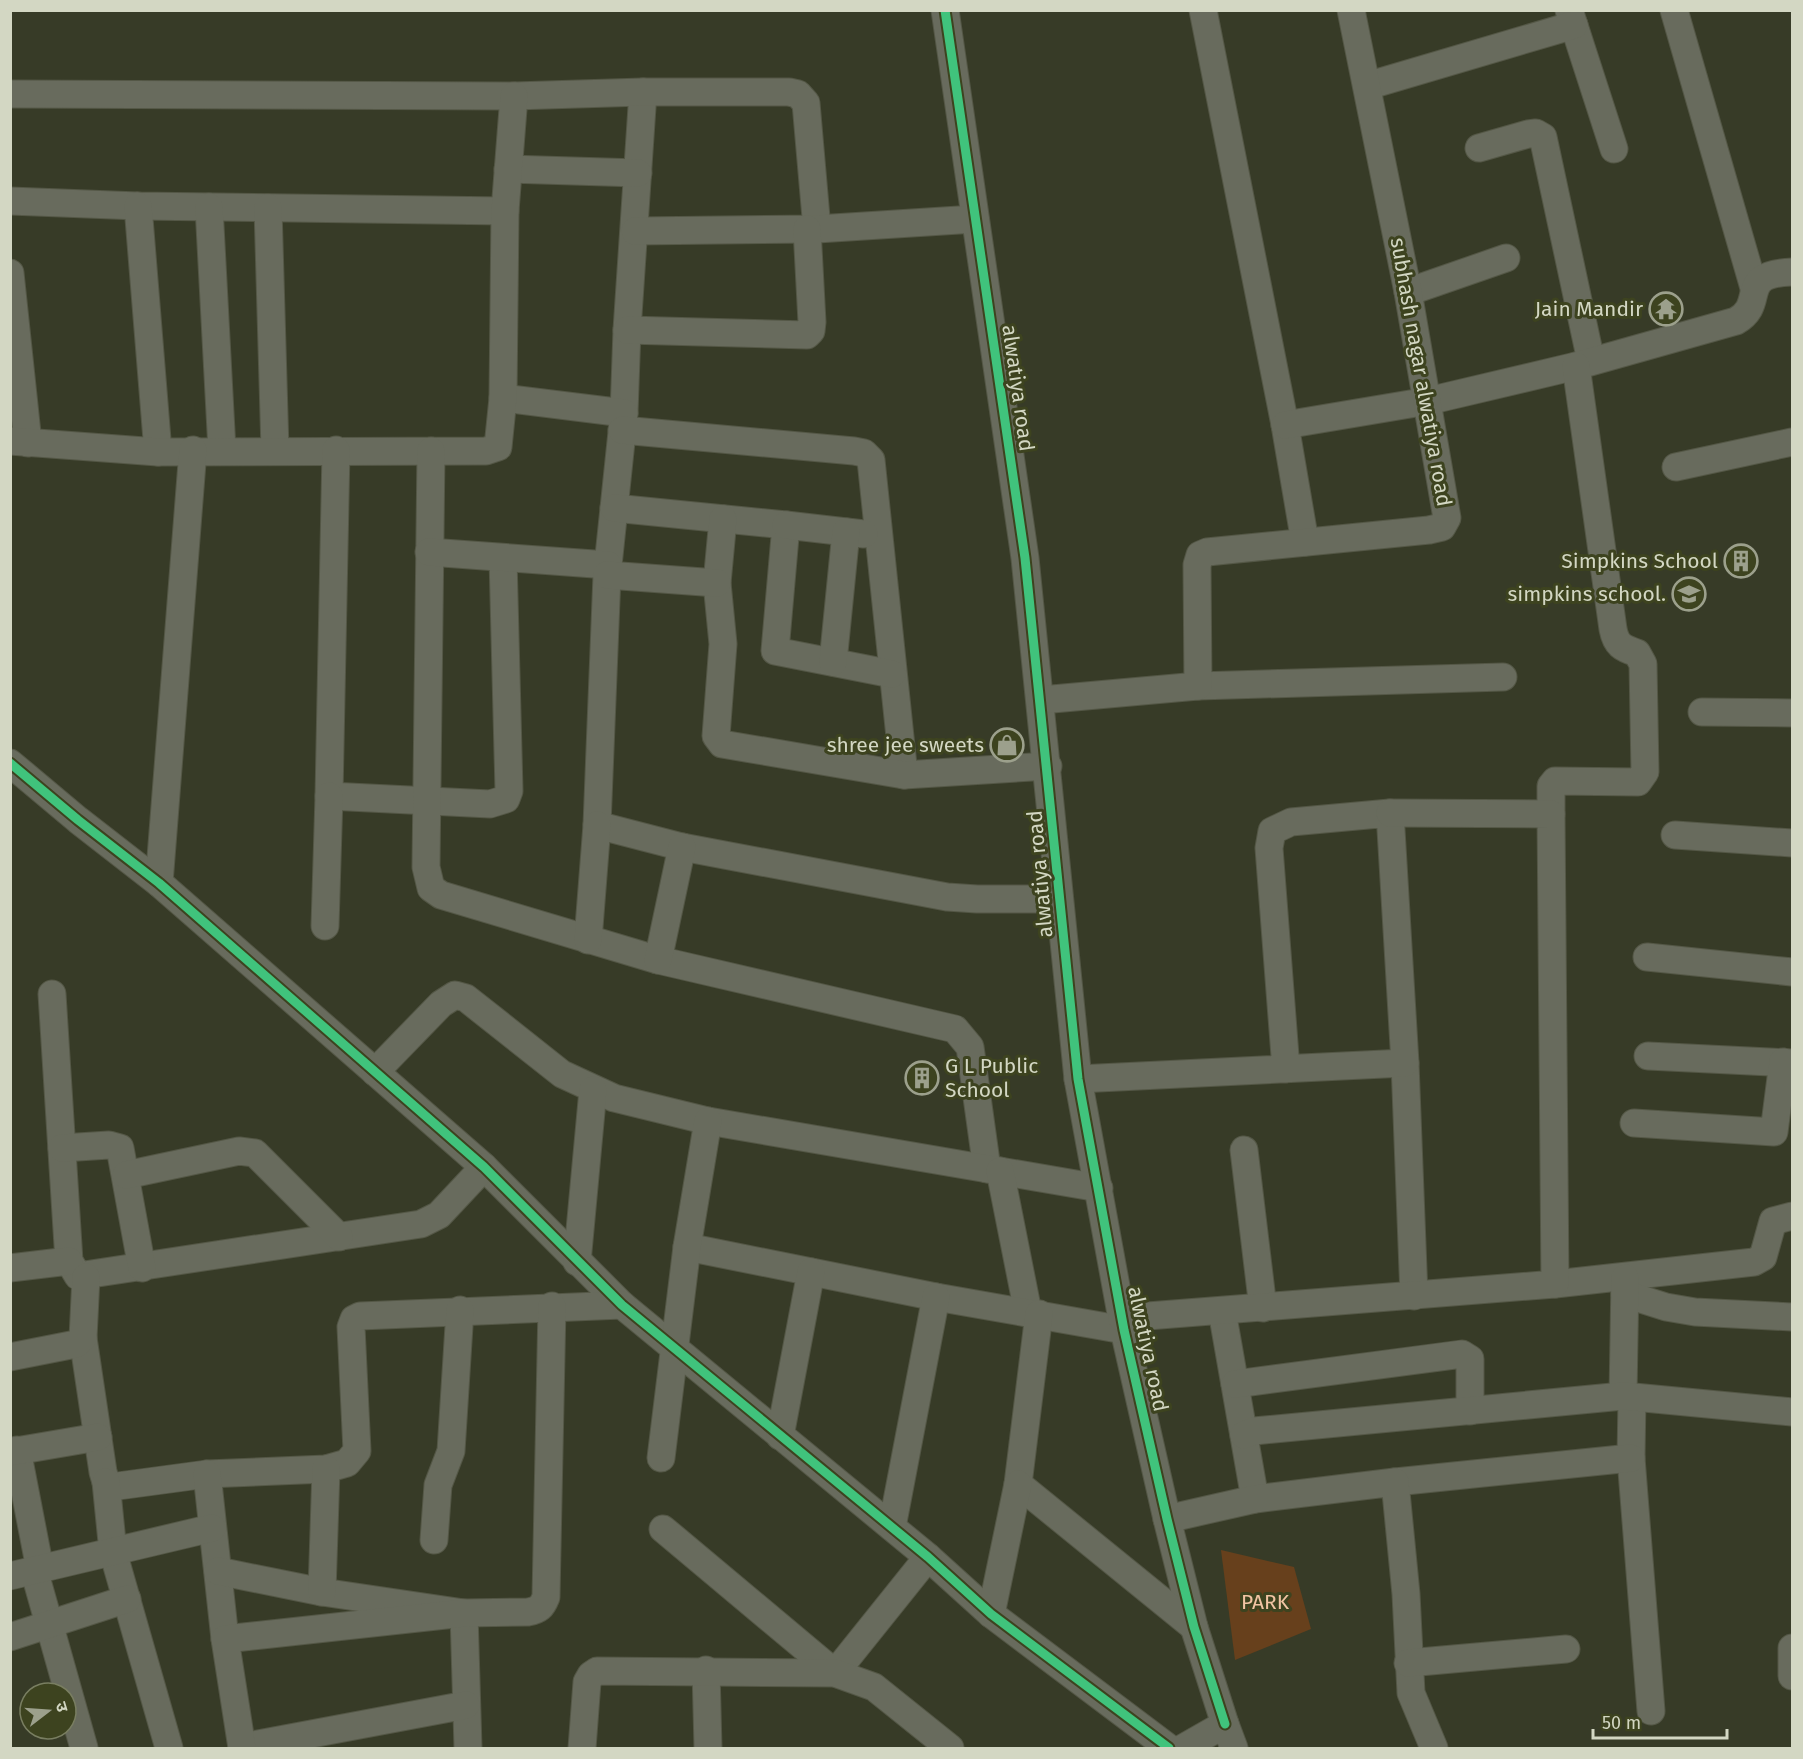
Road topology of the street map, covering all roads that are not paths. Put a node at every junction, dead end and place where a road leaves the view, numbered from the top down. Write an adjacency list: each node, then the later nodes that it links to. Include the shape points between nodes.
1 (945, 10): 19 (street, alwatiya road)
2 (1203, 10): 32 (street)
3 (1351, 10): 6 (street, subhash nagar alwatiya road)
4 (1674, 10): 25 (street)
5 (1571, 18): 6 (street); 11 (street)
6 (1367, 86): 26 (street, subhash nagar alwatiya road)
7 (643, 92): 9 (street); 13 (street); 20 (street, via 798,94 806,103 808,114)
8 (10, 93): 9 (street)
9 (514, 96): 12 (street)
10 (1479, 148): 28 (street, via 1528,134 1543,137)
11 (1614, 149)
12 (508, 170): 13 (street); 18 (street)
13 (638, 172): 21 (street)
14 (10, 201): 15 (street)
15 (138, 206): 16 (street); 40 (street)
16 (208, 207): 17 (street); 36 (street)
17 (268, 208): 18 (street); 37 (street)
18 (505, 211): 29 (street)
19 (975, 219): 20 (street); 56 (street, alwatiya road, via 1025,558)
20 (812, 229): 21 (street); 27 (street, via 812,330 807,335)
21 (635, 231): 27 (street)
22 (1506, 258): 26 (street)
23 (1792, 272): 25 (street, via 1766,275)
24 (10, 273): 33 (street)
25 (1754, 288): 28 (street, via 1749,310 1736,321)
26 (1408, 292): 30 (street, subhash nagar alwatiya road)
27 (627, 330): 31 (street)
28 (1584, 364): 30 (street); 65 (street, via 1612,628 1619,646 1637,653 1643,664 1645,772 1638,782 1554,781)
29 (503, 398): 31 (street); 39 (street, via 498,447)
30 (1428, 401): 32 (street); 47 (street, subhash nagar alwatiya road, via 1446,506 1447,518 1442,527)
31 (623, 422): 42 (street); 46 (street, via 864,453 874,468)
32 (1285, 424): 47 (street)
33 (19, 442): 40 (street)
34 (1792, 442): 41 (street)
35 (194, 450): 36 (street); 40 (street); 70 (street)
36 (222, 450): 37 (street)
37 (275, 450): 38 (street)
38 (336, 450): 39 (street); 62 (street)
39 (431, 451): 48 (street)
40 (158, 452)
41 (1676, 467)
42 (614, 508): 43 (street); 50 (street)
43 (723, 519): 44 (street); 51 (street)
44 (786, 525): 45 (street); 52 (street, via 775,651)
45 (846, 532): 46 (street); 52 (street)
46 (880, 536): 53 (street)
47 (1305, 542): 55 (street, subhash nagar alwatiya road, via 1200,555)
48 (429, 552): 49 (street); 63 (street)
49 (503, 558): 50 (street); 63 (street, via 509,791 499,803)
50 (607, 570): 51 (street); 66 (street)
51 (717, 583): 61 (street, via 723,644 716,735 722,744)
52 (833, 662): 53 (street)
53 (892, 674): 61 (street)
54 (1503, 677): 55 (street)
55 (1198, 686): 56 (street)
56 (1041, 700): 59 (street, alwatiya road)
57 (1702, 712): 58 (street)
58 (1792, 713)
59 (1048, 766): 61 (street); 71 (street, alwatiya road)
60 (12, 769): 70 (street)
61 (904, 775)
62 (329, 796): 63 (street); 72 (street)
63 (427, 801): 73 (street, via 426,867 431,888 441,895)
64 (1390, 813): 65 (street); 80 (street); 81 (street, via 1291,822 1272,831 1269,848)
65 (1551, 814): 101 (street)
66 (597, 825): 69 (street); 73 (street)
67 (1675, 835): 68 (street)
68 (1792, 843)
69 (682, 847): 71 (street, via 948,897); 75 (street)
70 (159, 883): 82 (street)
71 (1059, 898): 83 (street, alwatiya road)
72 (326, 926)
73 (588, 940): 75 (street)
74 (1647, 957): 76 (street)
75 (658, 960): 90 (street, via 955,1029 970,1047)
76 (1792, 972)
77 (52, 994): 87 (street)
78 (1648, 1056): 79 (street)
79 (1788, 1062): 86 (street, via 1774,1131)
80 (1405, 1064): 81 (street); 103 (street)
81 (1286, 1069): 83 (street)
82 (375, 1072): 84 (street, via 441,1004 455,996 466,998 562,1074); 89 (street)
83 (1078, 1079): 92 (street, alwatiya road)
84 (593, 1090): 85 (street); 96 (street)
85 (708, 1121): 90 (street); 95 (street)
86 (1634, 1123)
87 (62, 1148): 91 (street, via 116,1145); 99 (street)
88 (1244, 1150): 107 (street)
89 (484, 1167): 94 (street, via 431,1221); 96 (street)
90 (994, 1170): 92 (street); 110 (street)
91 (126, 1174): 94 (street, via 239,1151 255,1153); 97 (street)
92 (1099, 1188): 112 (street, alwatiya road)
93 (1792, 1216): 102 (street, via 1773,1221 1762,1257 1754,1262)
94 (339, 1237): 97 (street)
95 (687, 1247): 100 (street); 114 (street)
96 (577, 1262): 105 (street)
97 (142, 1268): 99 (street)
98 (10, 1269): 99 (street)
99 (77, 1269): 113 (street)
100 (811, 1272): 104 (street); 121 (street)
101 (1555, 1284): 102 (street); 103 (street)
102 (1625, 1285): 111 (street, via 1666,1308); 117 (street)
103 (1414, 1296): 107 (street)
104 (936, 1297): 110 (street); 133 (street)
105 (622, 1305): 106 (street); 114 (street)
106 (552, 1306): 108 (street); 143 (street, via 546,1597 537,1611)
107 (1263, 1308): 109 (street)
108 (460, 1310): 126 (street, via 367,1314 354,1319 351,1327 357,1451 347,1463); 136 (street, via 451,1451 438,1485)
109 (1222, 1311): 112 (street); 116 (street)
110 (1034, 1313): 112 (street); 130 (street)
111 (1792, 1317)
112 (1123, 1324): 132 (street, alwatiya road)
113 (83, 1338): 115 (street, via 76,1344); 122 (street)
114 (676, 1350): 121 (street); 124 (street)
115 (10, 1357)
116 (1234, 1384): 118 (street, via 1467,1354); 120 (street)
117 (1628, 1397): 118 (street); 119 (street); 125 (street)
118 (1470, 1411): 120 (street)
119 (1792, 1412)
120 (1244, 1435): 131 (street)
121 (780, 1436): 133 (street)
122 (98, 1437): 123 (street); 128 (street)
123 (14, 1451): 140 (street)
124 (661, 1458)
125 (1631, 1458): 129 (street); 156 (street)
126 (326, 1469): 127 (street); 141 (street)
127 (207, 1474): 128 (street, via 118,1486); 134 (street)
128 (106, 1482): 137 (street)
129 (1395, 1482): 131 (street); 151 (street)
130 (1018, 1484): 144 (street); 146 (street)
131 (1255, 1499): 132 (street)
132 (1167, 1519): 146 (street, alwatiya road)
133 (892, 1527): 138 (street)
134 (212, 1528): 137 (street); 139 (street)
135 (663, 1529): 153 (street)
136 (434, 1540)
137 (113, 1552): 140 (street); 142 (street)
138 (928, 1557): 144 (street); 153 (street)
139 (218, 1571): 141 (street); 148 (street)
140 (28, 1572): 145 (street)
141 (322, 1592): 143 (street)
142 (127, 1599): 145 (street); 161 (street)
143 (464, 1613): 148 (street); 155 (street)
144 (992, 1614): 166 (street)
145 (49, 1622): 147 (street); 160 (street)
146 (1194, 1627): 157 (street, alwatiya road)
147 (10, 1637)
148 (225, 1639): 159 (street)
149 (1792, 1648): 154 (street)
150 (1566, 1649): 151 (street)
151 (1408, 1663): 168 (street, via 1411,1693)
152 (706, 1670): 153 (street); 163 (street, via 597,1671 587,1682); 164 (street)
153 (835, 1673): 165 (street, via 874,1687)
154 (1792, 1676)
155 (466, 1705): 158 (street); 162 (street)
156 (1652, 1711)
157 (1230, 1736): 167 (street)
158 (329, 1740): 159 (street)
159 (242, 1748)
160 (84, 1749)
161 (169, 1749)
162 (468, 1749)
163 (582, 1749)
164 (708, 1749)
165 (950, 1749)
166 (1169, 1749)
167 (1183, 1749)
168 (1434, 1749)

